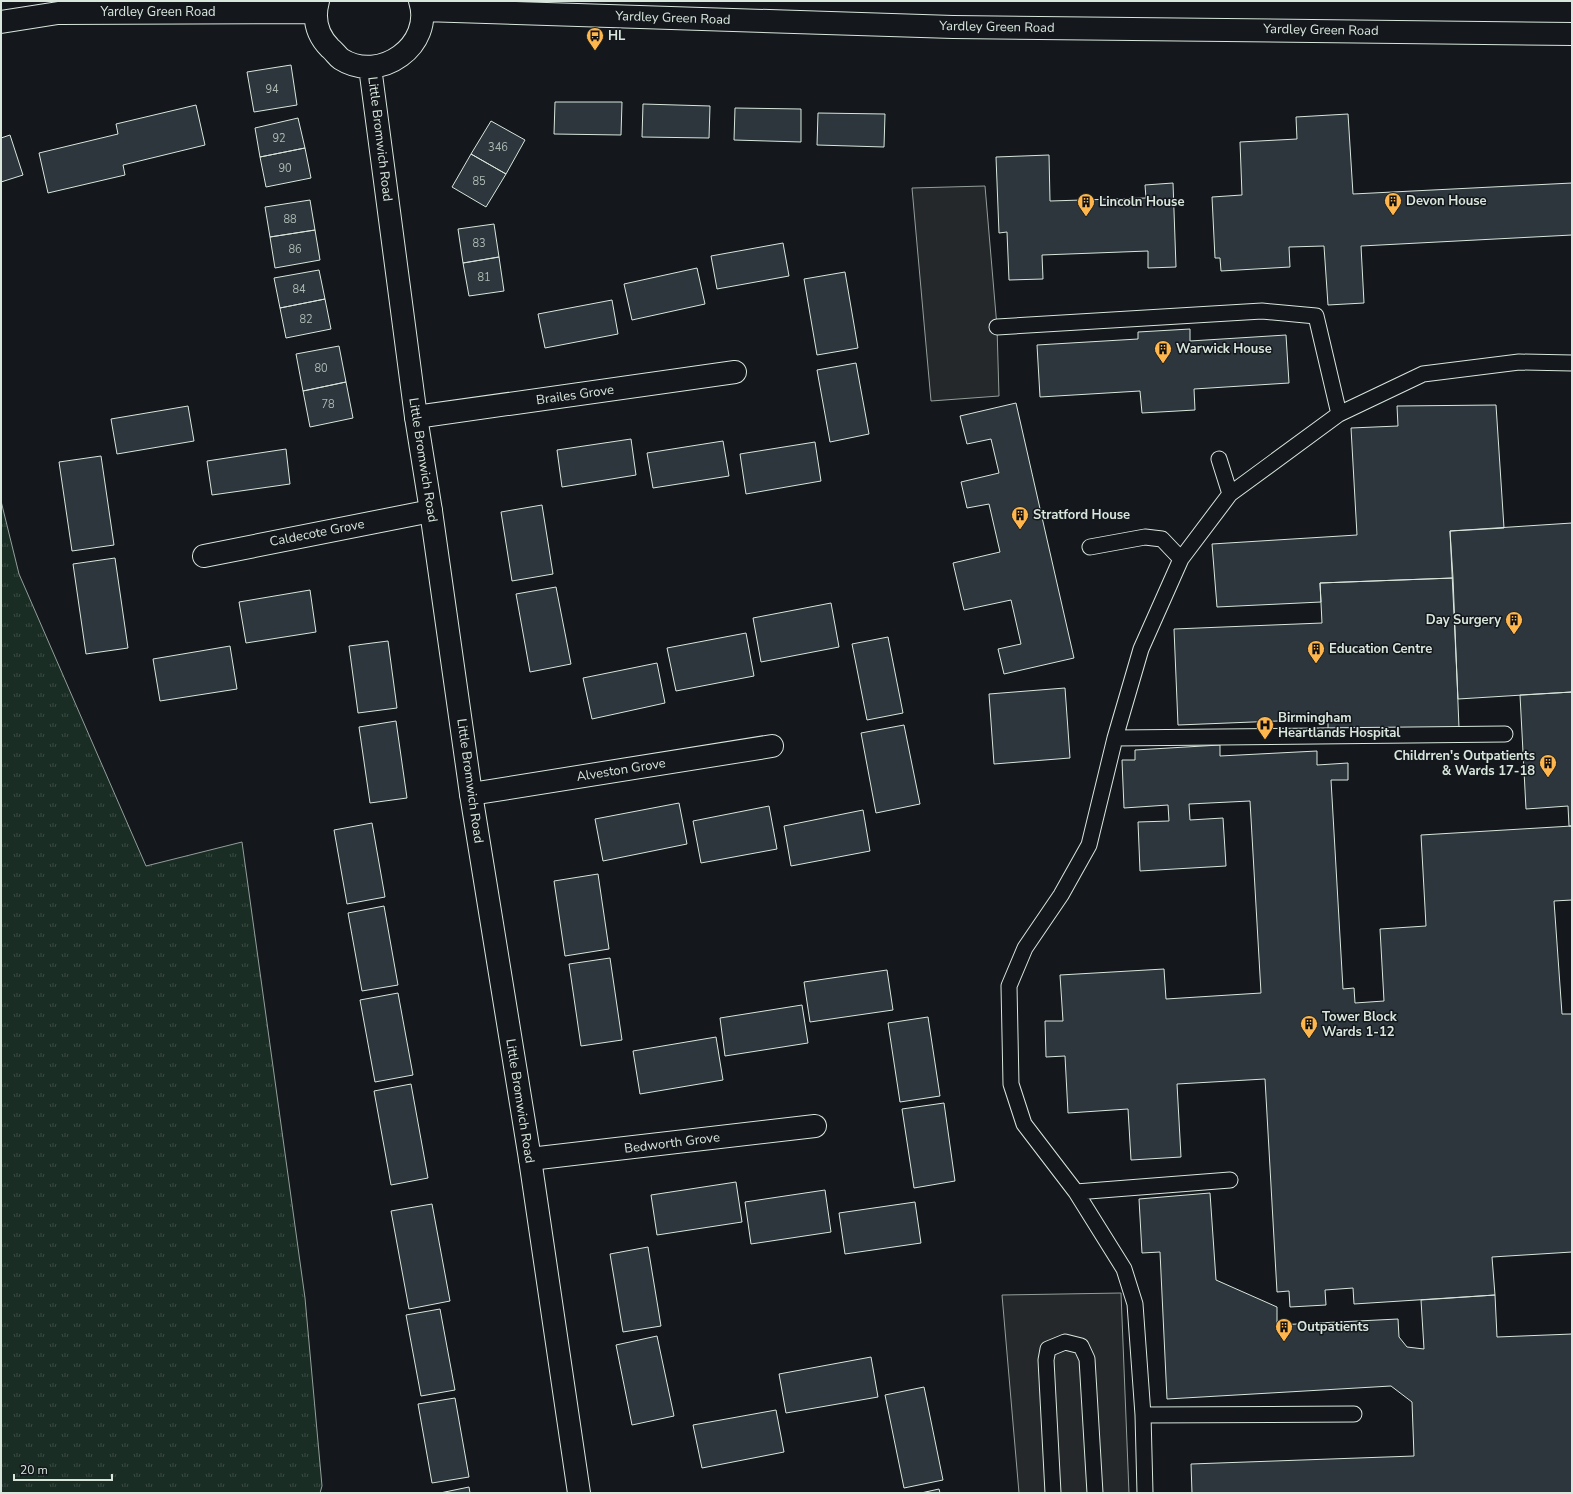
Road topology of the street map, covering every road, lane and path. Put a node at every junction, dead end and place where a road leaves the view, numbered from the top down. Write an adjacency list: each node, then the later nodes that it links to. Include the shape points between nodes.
1 (421, 5): 4 (street, Yardley Green Road, via 953,27); 5 (street, via 420,30 413,44 402,56 383,65)
2 (316, 7): 3 (street, Yardley Green Road, via 58,12); 5 (street, via 317,30 326,44 341,59)
3 (1, 22)
4 (1572, 34)
5 (370, 67): 10 (street, Little Bromwich Road)
6 (997, 327): 9 (lane, via 1262,311 1316,316)
7 (1572, 363): 9 (lane, via 1519,362 1423,374)
8 (735, 372): 10 (street, Brailes Grove)
9 (1339, 414): 12 (lane)
10 (416, 417): 13 (street, Little Bromwich Road)
11 (1220, 459): 12 (lane)
12 (1230, 494): 16 (lane)
13 (431, 511): 15 (street, Caldecote Grove); 20 (street, Little Bromwich Road)
14 (1090, 547): 16 (lane, via 1145,537 1162,539)
15 (204, 556)
16 (1181, 559): 18 (lane, via 1141,649)
17 (1505, 734): 18 (lane)
18 (1116, 738): 24 (lane, via 1089,845 1061,895 1025,948 1009,986 1011,1084 1024,1124)
19 (772, 746): 20 (street, Alveston Grove)
20 (471, 794): 22 (street, Little Bromwich Road)
21 (815, 1126): 22 (street, Bedworth Grove)
22 (530, 1159): 27 (street, Little Bromwich Road)
23 (1230, 1180): 24 (lane)
24 (1076, 1192): 26 (lane, via 1124,1269 1135,1304)
25 (1354, 1414): 26 (lane)
26 (1143, 1415): 30 (lane)
27 (579, 1493)
28 (1053, 1493): 29 (lane, via 1046,1360 1048,1349 1065,1342 1081,1346 1087,1359)
29 (1095, 1493)
30 (1145, 1493)

